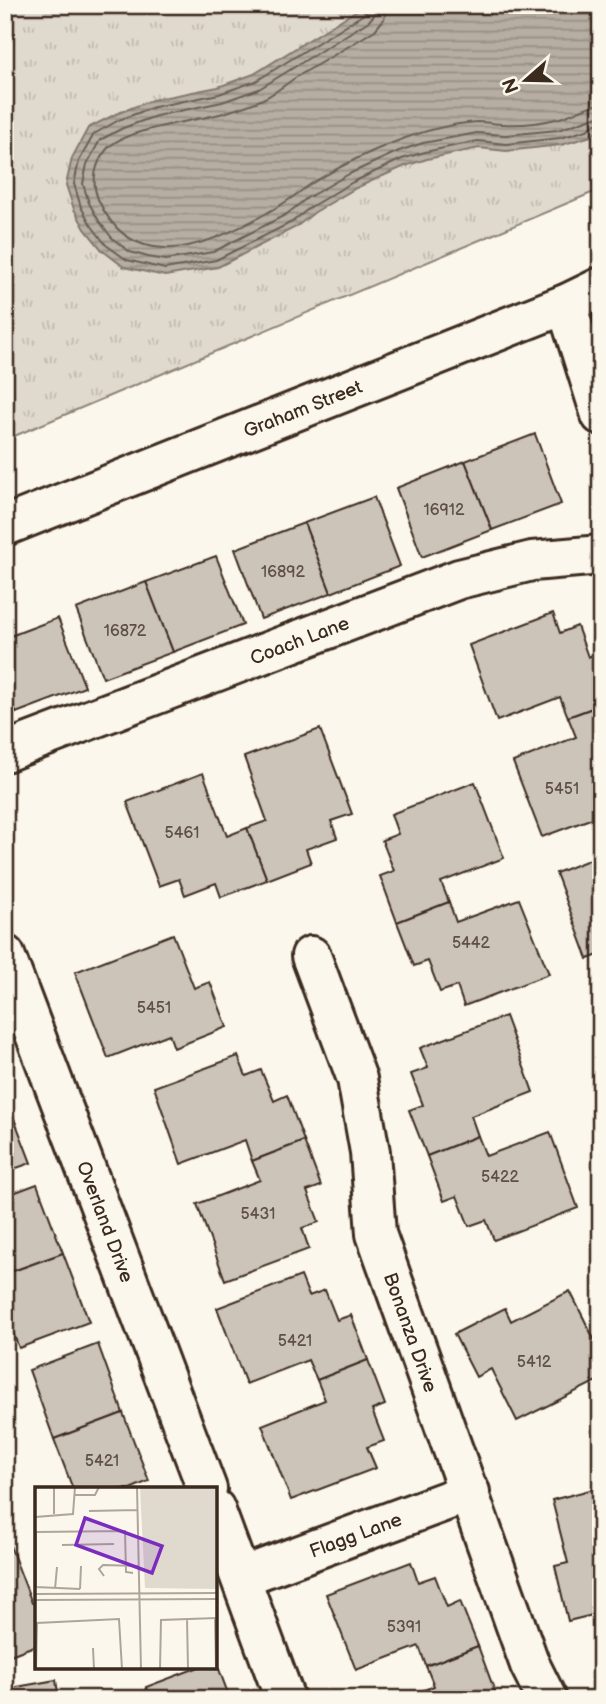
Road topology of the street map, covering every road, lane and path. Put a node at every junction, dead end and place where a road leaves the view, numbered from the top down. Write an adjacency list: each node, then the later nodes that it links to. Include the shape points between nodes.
1 (601, 288): 2 (street, Graham Street)
2 (566, 304): 3 (street); 4 (street, Graham Street)
3 (601, 415)
4 (5, 526)
5 (601, 555): 6 (street, Coach Lane, via 532,561 459,579)
6 (5, 752)
7 (5, 955): 9 (street, Overland Drive)
8 (311, 956): 10 (street, Bonanza Drive, via 356,1079 370,1152 376,1234)
9 (207, 1487)
10 (470, 1492): 12 (street, Flagg Lane); 14 (street, Bonanza Drive, via 530,1665)
11 (217, 1514): 12 (street)
12 (241, 1577): 13 (street)
13 (285, 1699)
14 (547, 1699)

